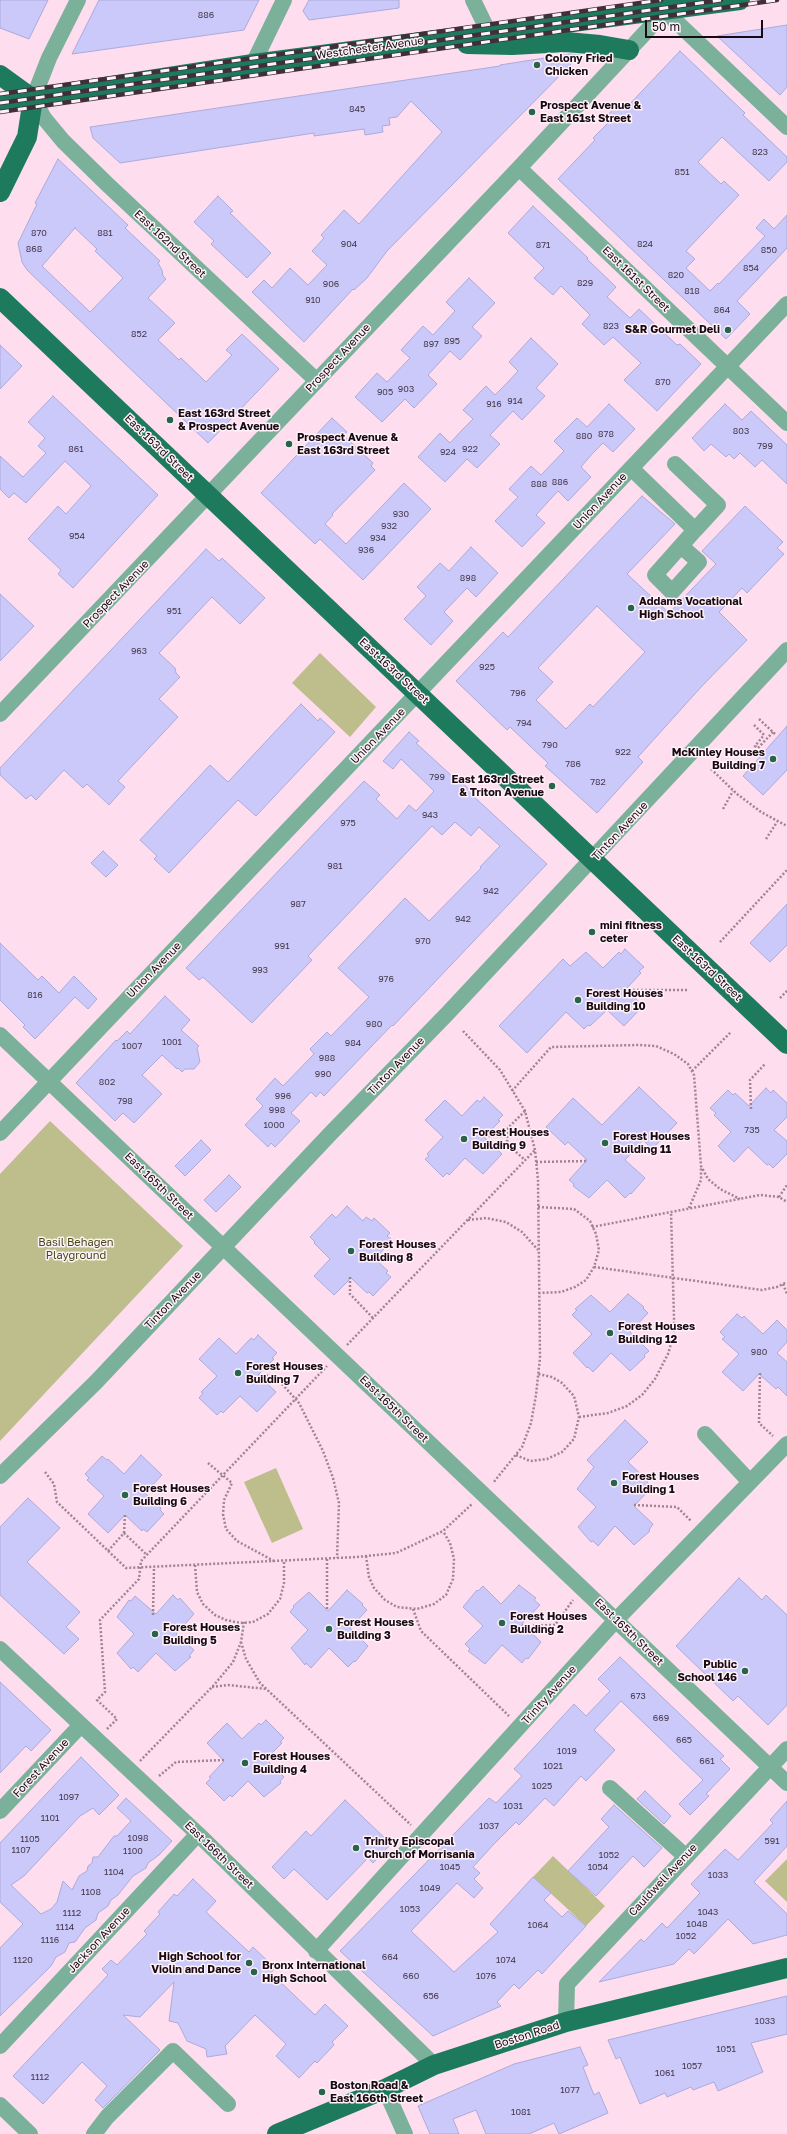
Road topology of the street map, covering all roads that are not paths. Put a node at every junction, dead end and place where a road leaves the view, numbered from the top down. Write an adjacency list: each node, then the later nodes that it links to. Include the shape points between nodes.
1 (78, 0): 11 (street, via 49,58)
2 (284, 0): 9 (street)
3 (473, 0): 6 (street)
4 (740, 0): 5 (main road, Westchester Avenue)
5 (670, 6): 6 (main road, Westchester Avenue); 8 (street, Prospect Avenue); 13 (street)
6 (488, 32): 7 (main road, Westchester Avenue)
7 (429, 40): 8 (main road, via 512,45 566,42 600,44); 9 (main road, Westchester Avenue)
8 (629, 50): 14 (street, Prospect Avenue)
9 (253, 64): 11 (main road, Westchester Avenue)
10 (0, 75): 11 (main road)
11 (33, 99): 12 (main road, Westchester Avenue); 15 (main road, via 27,137); 19 (street, East 162nd Street, via 44,118 63,141)
12 (0, 103)
13 (787, 127)
14 (519, 168): 18 (street, East 161st Street); 19 (street, Prospect Avenue)
15 (0, 192)
16 (0, 298): 23 (main road, East 163rd Street)
17 (787, 304): 18 (street, Union Avenue)
18 (727, 366): 20 (street, East 161st Street); 22 (street, Union Avenue)
19 (316, 381): 23 (street, Prospect Avenue)
20 (787, 423)
21 (674, 464): 24 (street, via 718,505)
22 (631, 468): 24 (street); 27 (street, Union Avenue)
23 (209, 496): 27 (main road, East 163rd Street); 28 (street, Prospect Avenue)
24 (695, 530): 25 (street)
25 (681, 546)
26 (787, 650): 29 (street, Tinton Avenue)
27 (418, 693): 29 (main road, East 163rd Street); 32 (street, Union Avenue)
28 (0, 714)
29 (593, 860): 31 (main road, East 163rd Street); 34 (street, Tinton Avenue)
30 (0, 1035): 32 (street, East 165th Street)
31 (787, 1044)
32 (48, 1081): 33 (street, Union Avenue); 34 (street, East 165th Street)
33 (0, 1133)
34 (223, 1248): 37 (street, Tinton Avenue, via 96,1382); 39 (street, East 165th Street)
35 (705, 1434): 38 (street)
36 (786, 1446): 38 (street, Trinity Avenue)
37 (0, 1476)
38 (750, 1482): 39 (street, Trinity Avenue)
39 (616, 1620): 43 (street, East 165th Street); 49 (street, Trinity Avenue)
40 (0, 1649): 41 (street, East 166th Street)
41 (81, 1725): 46 (street, Forest Avenue); 47 (street, East 166th Street)
42 (787, 1749): 43 (street, Cauldwell Avenue)
43 (770, 1767): 44 (street, East 165th Street); 48 (street, Cauldwell Avenue)
44 (787, 1783)
45 (610, 1788): 48 (street)
46 (0, 1811)
47 (198, 1834): 49 (street, East 166th Street); 52 (street, Jackson Avenue)
48 (685, 1856): 51 (street, Cauldwell Avenue, via 567,1984)
49 (316, 1951): 53 (street, East 166th Street)
50 (787, 1968): 51 (main road, Boston Road)
51 (566, 2022): 53 (main road, Boston Road)
52 (0, 2046)
53 (434, 2065): 54 (main road, Boston Road)
54 (385, 2089): 59 (main road, Boston Road); 60 (street)
55 (228, 2104): 58 (street, via 173,2051 107,2116)
56 (0, 2105): 57 (street)
57 (30, 2134)
58 (94, 2134)
59 (277, 2134)
60 (405, 2134)

